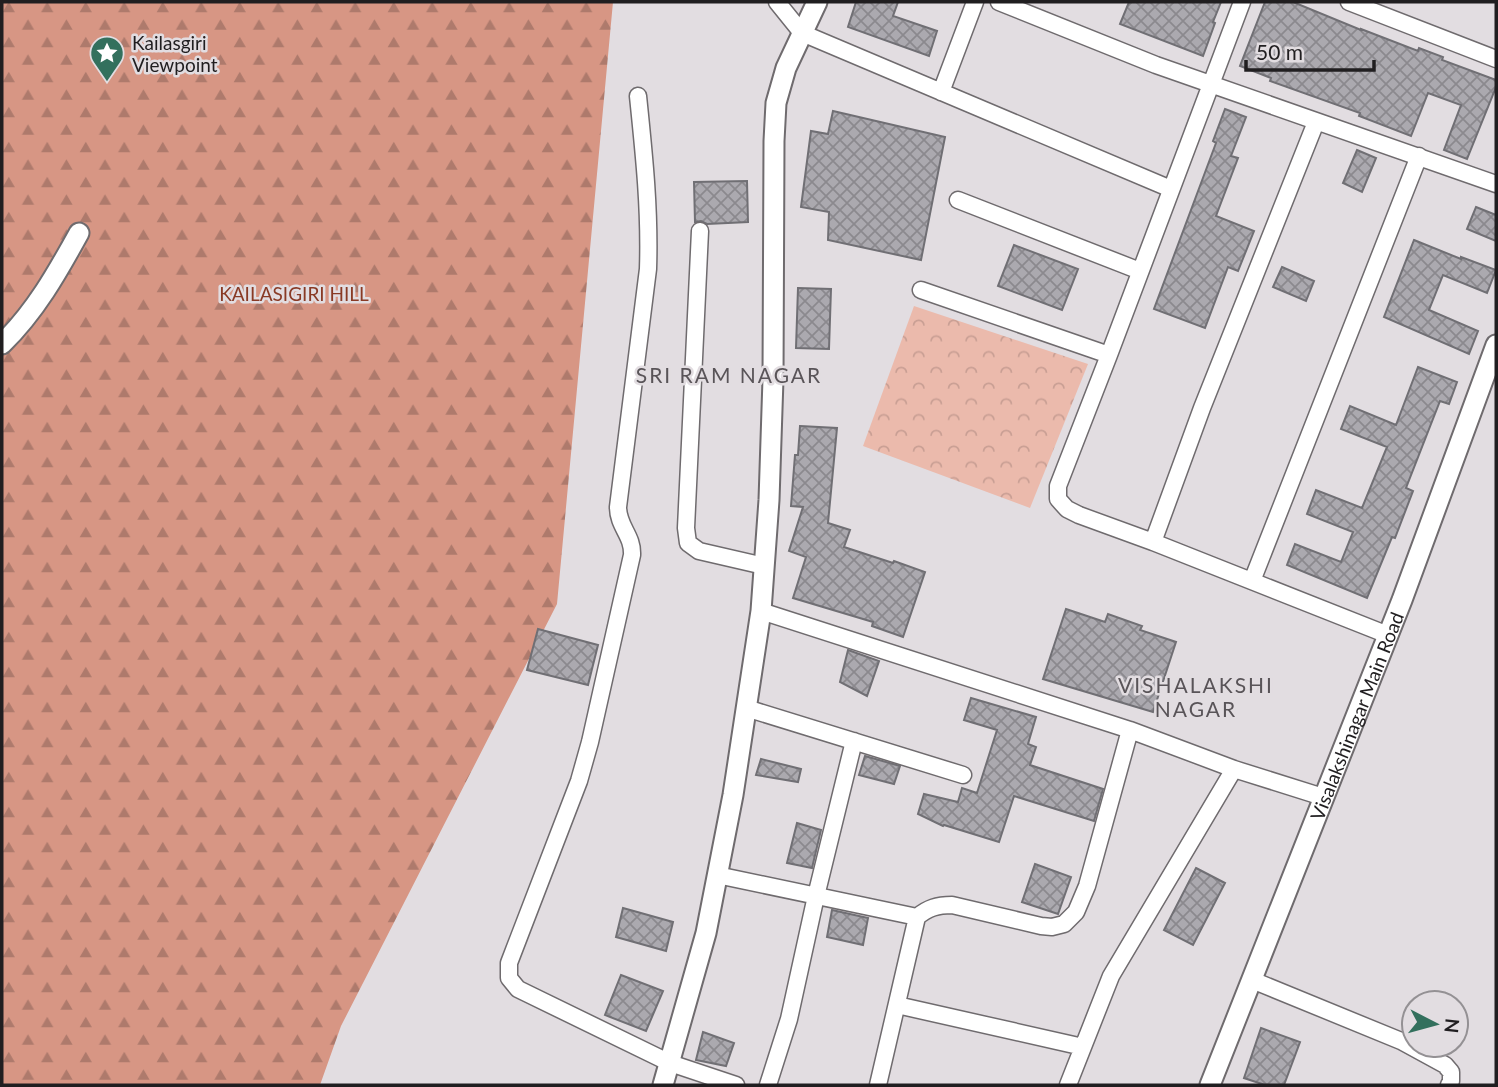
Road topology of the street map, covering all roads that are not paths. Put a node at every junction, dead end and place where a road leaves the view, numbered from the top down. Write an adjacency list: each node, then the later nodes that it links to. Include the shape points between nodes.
1 (777, 2): 7 (street)
2 (817, 2): 7 (street)
3 (975, 2): 10 (street)
4 (999, 2): 9 (street)
5 (1242, 2): 9 (street)
6 (1349, 2): 8 (street)
7 (802, 33): 10 (street); 25 (street, via 776,103 772,393)
8 (1496, 59)
9 (1210, 84): 12 (street); 15 (street)
10 (941, 92): 15 (street)
11 (638, 96): 41 (street, via 648,192 648,268 618,507 632,555 579,781 509,962 509,978 518,989)
12 (1316, 122): 13 (street); 24 (street)
13 (1419, 156): 14 (street); 26 (street)
14 (1496, 184)
15 (1171, 189): 19 (street)
16 (958, 200): 19 (street)
17 (700, 231): 25 (street, via 688,543 699,551)
18 (79, 233): 21 (street, via 48,288)
19 (1140, 271): 23 (street)
20 (921, 290): 23 (street)
21 (2, 344)
22 (1496, 345): 28 (street, Visalakshinagar Main Road)
23 (1109, 355): 24 (street, via 1058,486 1058,499 1079,515)
24 (1153, 542): 26 (street)
25 (764, 566): 27 (street)
26 (1252, 581): 28 (street)
27 (761, 611): 29 (street); 30 (street)
28 (1388, 635): 34 (street, Visalakshinagar Main Road)
29 (746, 708): 31 (street); 35 (street)
30 (1130, 730): 32 (street); 37 (street, via 1087,886 1076,912 1063,924 1041,926 952,905 938,905)
31 (855, 741): 33 (street); 36 (street)
32 (1234, 769): 34 (street); 40 (street, via 1111,976)
33 (963, 775)
34 (1324, 797): 38 (street, Visalakshinagar Main Road)
35 (717, 875): 36 (street); 41 (street)
36 (816, 896): 37 (street); 44 (street, via 789,1019)
37 (917, 917): 39 (street)
38 (1252, 980): 47 (street, Visalakshinagar Main Road); 48 (street, via 1401,1041 1445,1065 1451,1072)
39 (897, 1005): 40 (street); 45 (street)
40 (1083, 1047): 46 (street)
41 (670, 1063): 42 (street); 43 (street)
42 (663, 1085)
43 (736, 1085)
44 (768, 1085)
45 (878, 1085)
46 (1068, 1085)
47 (1211, 1085)
48 (1449, 1085)

